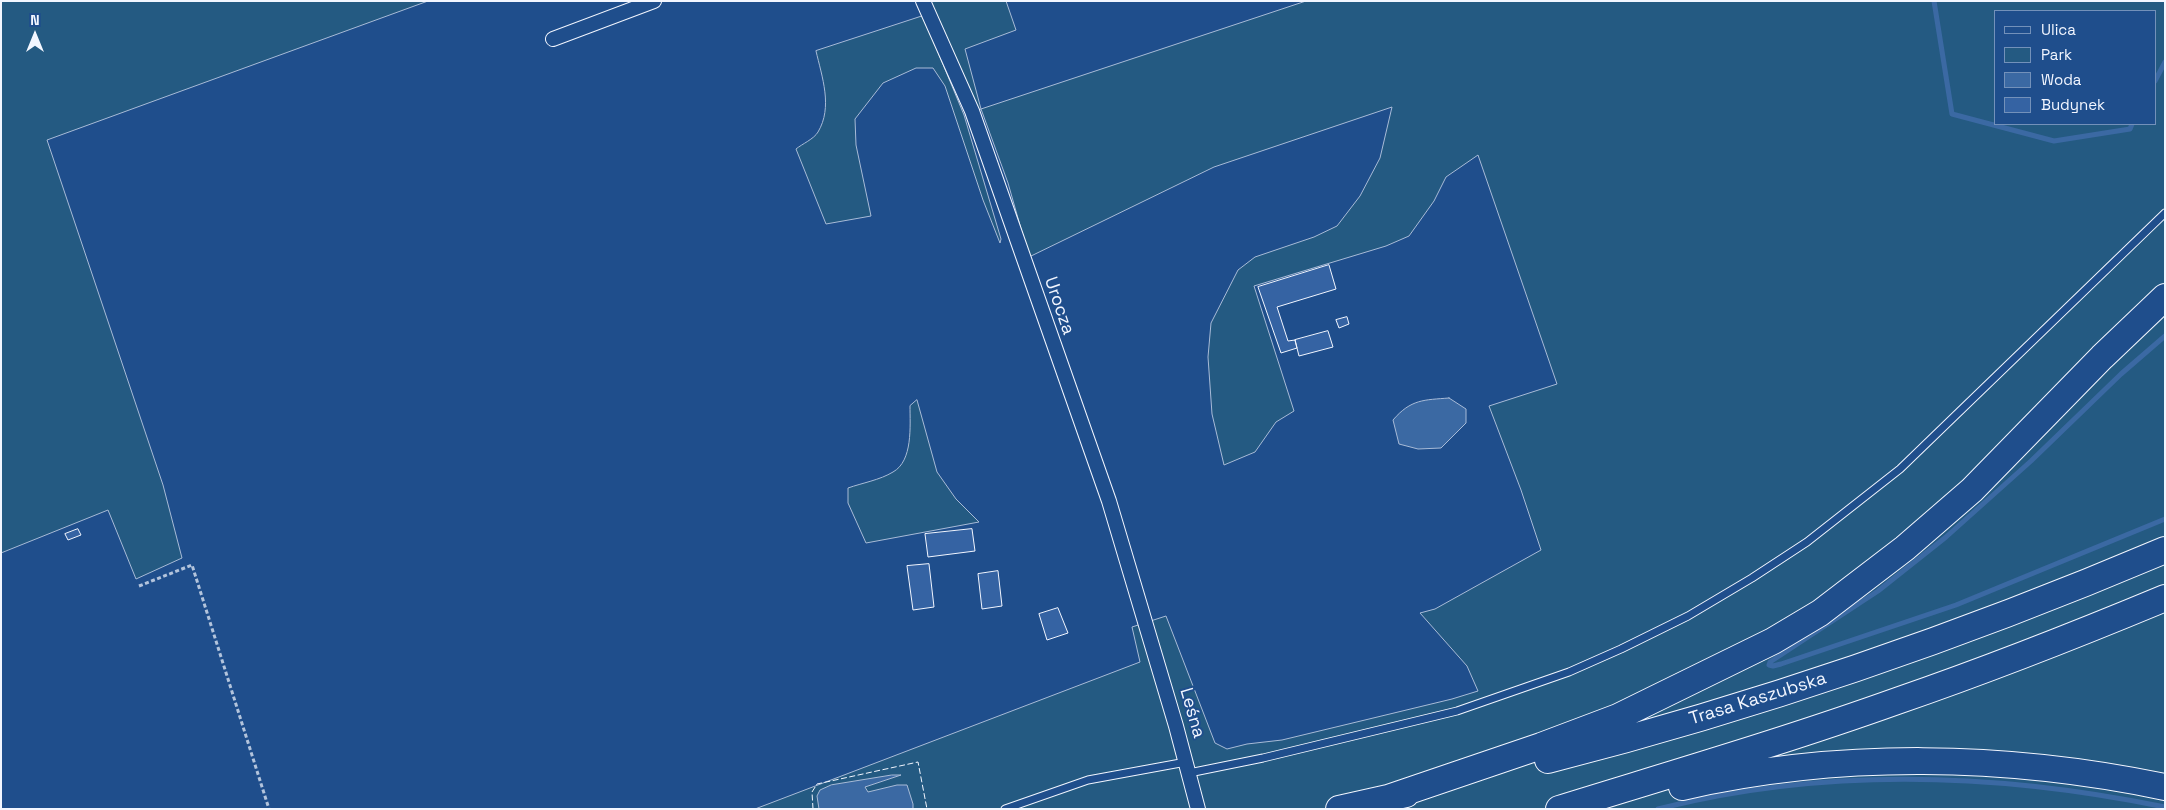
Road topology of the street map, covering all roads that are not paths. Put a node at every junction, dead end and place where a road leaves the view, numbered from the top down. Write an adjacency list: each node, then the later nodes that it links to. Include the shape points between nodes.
1 (654, 1): 3 (street)
2 (923, 1): 8 (street, Urocza, via 972,111 1109,500)
3 (552, 39)
4 (2165, 213): 9 (lane, via 1900,469 1807,542 1688,616 1568,672 1457,711 1272,756)
5 (2165, 297): 11 (highway, via 1972,490 1905,548 1820,613 1773,641 1618,717)
6 (2165, 550): 11 (highway, Trasa Kaszubska, via 2067,591 1835,675 1674,726)
7 (2165, 598): 15 (highway, via 1897,702)
8 (1147, 627): 9 (street, Leśna)
9 (1188, 767): 12 (street, Leśna); 13 (lane, via 1088,780)
10 (2165, 786): 16 (highway, via 2027,766 1936,761 1881,762 1738,776)
11 (1388, 798): 14 (highway, Trasa Kaszubska)
12 (1198, 806)
13 (1005, 809)
14 (1339, 809)
15 (1559, 809)
16 (1571, 809)

